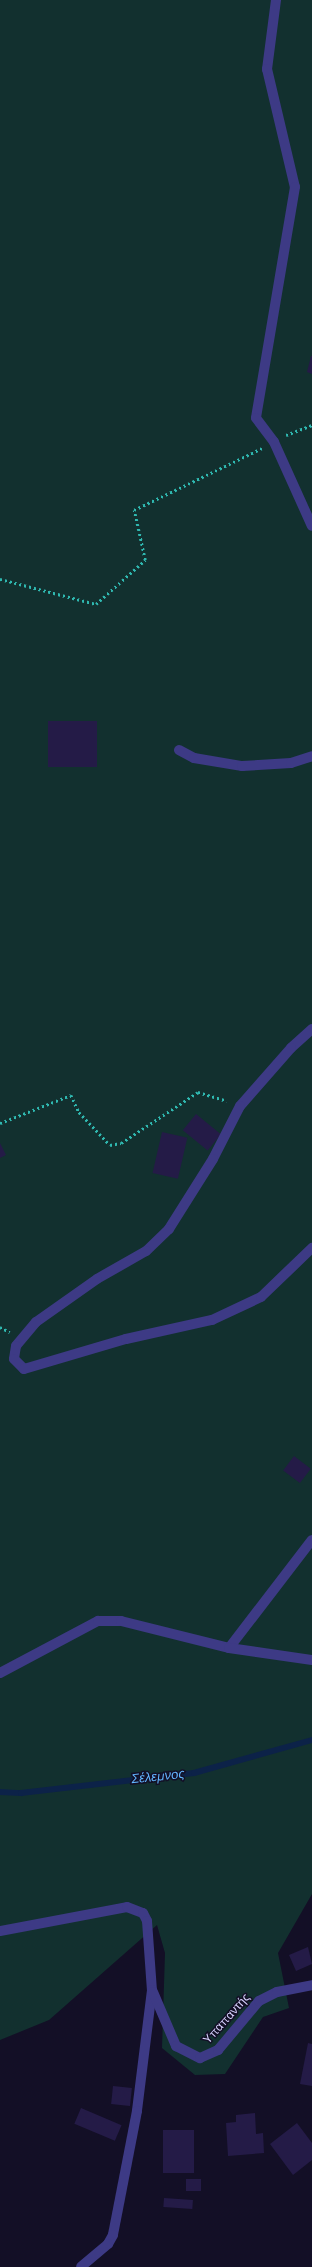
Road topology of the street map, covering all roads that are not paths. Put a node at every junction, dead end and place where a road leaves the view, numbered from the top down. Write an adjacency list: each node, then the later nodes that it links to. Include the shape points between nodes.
1 (276, 0): 2 (street, via 267,69 296,187 256,418 274,442)
2 (312, 526)
3 (179, 750): 4 (street, via 194,758 242,766 291,763)
4 (312, 756)
5 (312, 1029): 6 (street, via 291,1048 240,1106 213,1159 169,1229 146,1252 97,1279 36,1322 16,1346 14,1360 24,1369 119,1341 212,1320 261,1297)
6 (312, 1248)
7 (312, 1540): 8 (street)
8 (229, 1648): 9 (street); 10 (street, via 121,1620 98,1620)
9 (312, 1660)
10 (0, 1673)
11 (0, 1931): 13 (street, via 108,1910 136,1909 143,1913 148,1921)
12 (312, 1985): 13 (street, Υπαπαντής, via 277,1992 259,2001 218,2050 200,2058 183,2052 172,2041)
13 (152, 1990): 14 (street, via 137,2112 113,2235 108,2244)
14 (81, 2267)

